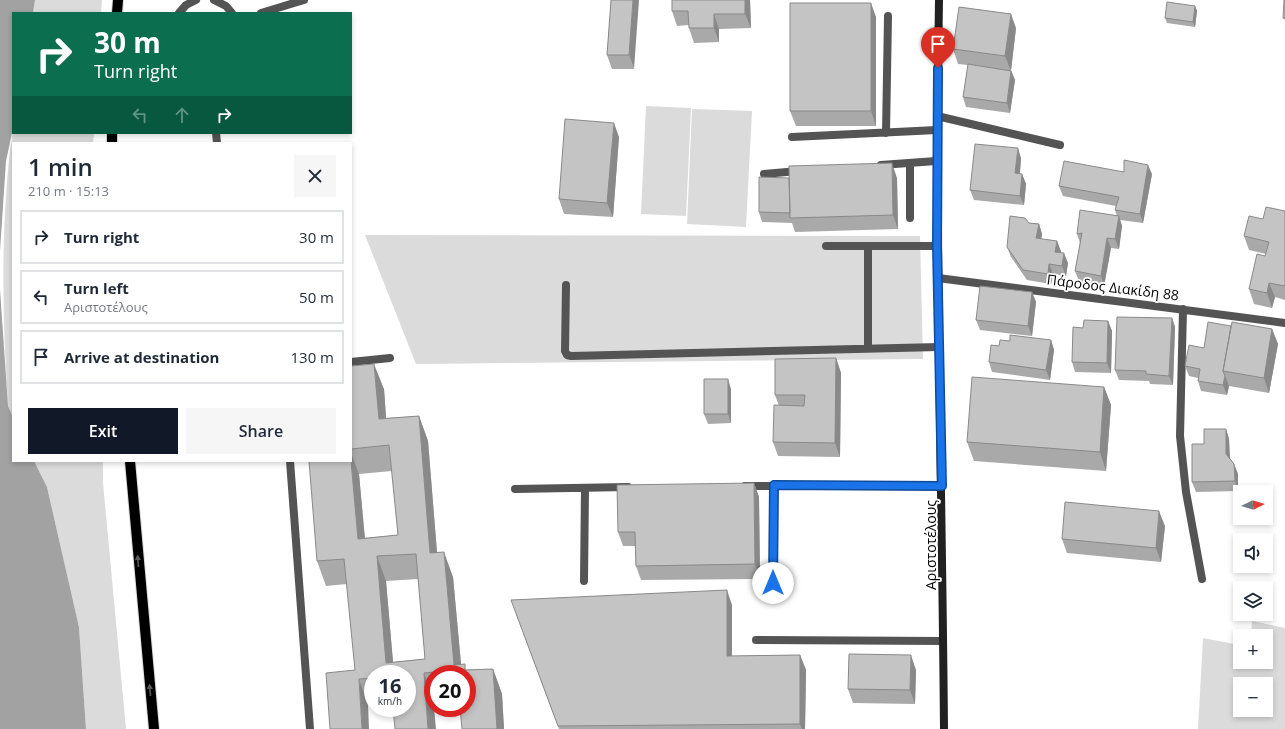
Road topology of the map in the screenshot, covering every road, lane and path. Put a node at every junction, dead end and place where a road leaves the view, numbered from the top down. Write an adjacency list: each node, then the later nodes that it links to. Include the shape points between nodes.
1 (118, 0): 6 (main road)
2 (196, 0): 7 (street)
3 (214, 0): 8 (street)
4 (304, 0): 9 (street)
5 (939, 0): 11 (main road, Αριστοτέλους)
6 (117, 12)
7 (180, 12)
8 (231, 12)
9 (264, 12)
10 (888, 16): 13 (street)
11 (937, 116): 12 (main road, Αριστοτέλους); 15 (street)
12 (937, 130): 13 (street); 16 (main road, Αριστοτέλους)
13 (886, 132): 14 (street)
14 (792, 137)
15 (1060, 146)
16 (936, 161): 17 (street); 24 (main road, Αριστοτέλους)
17 (910, 163): 18 (street); 21 (street)
18 (872, 166)
19 (810, 170): 20 (street)
20 (764, 174)
21 (910, 218)
22 (826, 246): 23 (street)
23 (868, 246): 24 (street); 30 (street)
24 (937, 246): 25 (main road, Αριστοτέλους)
25 (938, 278): 27 (street, Πάροδος Διακίδη 88); 29 (main road, Αριστοτέλους)
26 (566, 285): 30 (street, via 565,351 572,356)
27 (1183, 309): 28 (street, Πάροδος Διακίδη 88); 41 (street, via 1180,436 1186,492)
28 (1285, 323)
29 (939, 347): 30 (street); 37 (main road, Αριστοτέλους)
30 (868, 348)
31 (390, 358): 32 (street)
32 (352, 362)
33 (130, 462): 46 (main road, one-way to 33)
34 (290, 462): 47 (street)
35 (774, 485): 36 (street); 37 (street); 43 (street)
36 (734, 486)
37 (942, 486): 45 (main road, Αριστοτέλους)
38 (640, 487): 39 (street)
39 (585, 488): 40 (street); 42 (street)
40 (514, 489)
41 (1202, 579)
42 (584, 581)
43 (773, 583)
44 (756, 640): 45 (street)
45 (944, 641): 48 (main road, Αριστοτέλους)
46 (154, 729)
47 (310, 729)
48 (944, 729)

